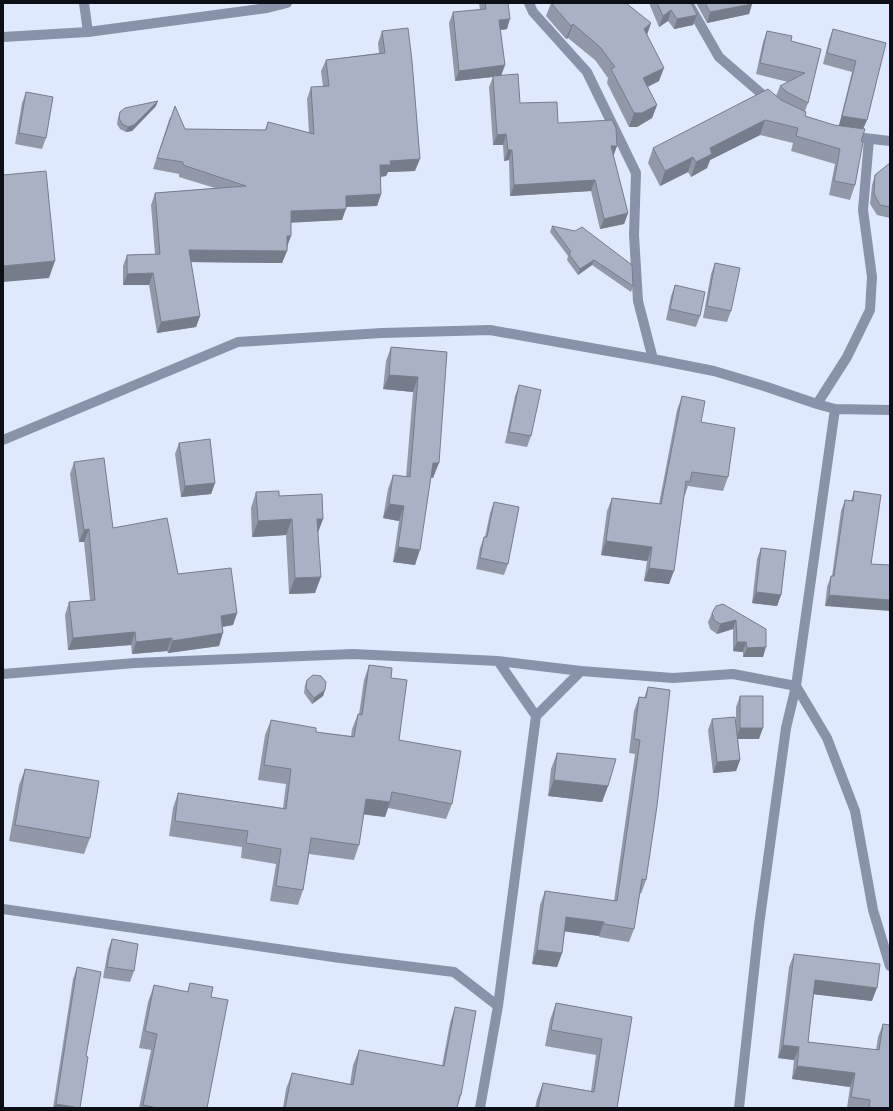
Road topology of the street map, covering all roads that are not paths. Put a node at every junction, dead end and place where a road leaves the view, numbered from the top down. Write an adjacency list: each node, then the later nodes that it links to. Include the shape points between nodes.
1 (84, 3): 5 (street)
2 (287, 3): 5 (street, via 267,8)
3 (529, 3): 11 (street, via 533,12 587,72 636,173 634,235 638,301)
4 (688, 3): 7 (street, via 719,57)
5 (88, 32): 6 (street)
6 (3, 37)
7 (779, 109)
8 (853, 137): 9 (street)
9 (869, 139): 10 (street); 12 (street, via 863,210 872,276 870,310 847,357)
10 (890, 141)
11 (653, 358): 12 (street, via 714,371); 15 (street, via 490,330 382,333 238,342)
12 (816, 404): 13 (street)
13 (834, 409): 14 (street); 19 (street)
14 (890, 410)
15 (3, 440)
16 (498, 661): 17 (street); 18 (street, via 353,654 135,663); 20 (street)
17 (581, 671): 19 (street, via 673,678 733,674); 20 (street)
18 (3, 674)
19 (796, 686): 22 (street, via 827,738 855,811 873,910); 25 (street, via 786,728)
20 (536, 716): 23 (street)
21 (3, 909): 23 (street, via 454,972)
22 (890, 966)
23 (498, 1006): 24 (street)
24 (480, 1108)
25 (739, 1108)

